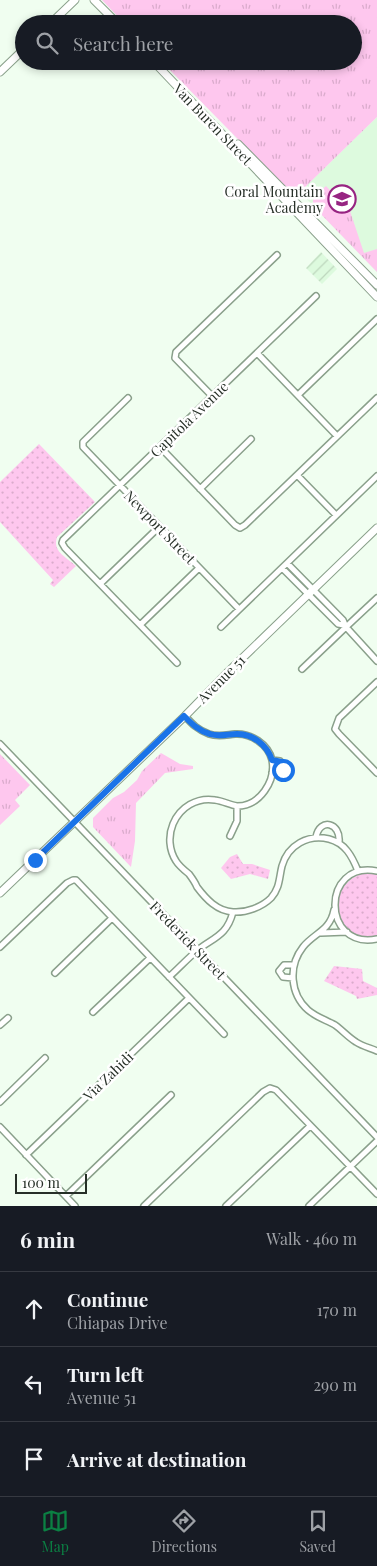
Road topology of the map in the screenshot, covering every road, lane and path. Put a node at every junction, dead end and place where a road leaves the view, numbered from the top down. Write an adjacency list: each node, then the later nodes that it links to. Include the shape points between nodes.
1 (75, 0): 3 (street)
2 (94, 0): 4 (street)
3 (59, 15)
4 (109, 15)
5 (15, 58): 8 (street)
6 (162, 70): 14 (street, Van Buren Street)
7 (167, 70): 10 (street, Van Buren Street)
8 (0, 72)
9 (298, 199): 10 (street, via 320,221)
10 (322, 228): 12 (street, Van Buren Street)
11 (277, 255): 18 (street, via 176,352 176,358)
12 (377, 285)
13 (316, 296): 16 (street, Capitola Avenue)
14 (377, 297)
15 (377, 319): 17 (street)
16 (257, 353): 17 (street); 18 (street, Capitola Avenue)
17 (298, 395): 21 (street)
18 (212, 396): 23 (street, Capitola Avenue)
19 (128, 398): 26 (street, Newport Street, via 82,445)
20 (377, 398): 21 (street)
21 (337, 436): 24 (street)
22 (251, 439): 27 (street)
23 (160, 447): 26 (street, Capitola Avenue); 27 (street)
24 (297, 475): 27 (street, via 240,528); 28 (street)
25 (377, 476): 28 (street)
26 (120, 486): 29 (street, Newport Street); 34 (street, Capitola Avenue, via 62,543)
27 (200, 489)
28 (336, 515): 31 (street)
29 (159, 527): 32 (street, Newport Street); 34 (street)
30 (377, 528): 35 (street, Avenue 51)
31 (287, 563): 33 (street); 35 (street)
32 (199, 568): 37 (street, Newport Street); 38 (street)
33 (282, 568): 35 (street); 37 (street)
34 (100, 584): 38 (street)
35 (310, 592): 39 (street, via 343,620); 45 (street, Avenue 51)
36 (377, 598): 39 (street)
37 (239, 609): 40 (street)
38 (140, 625): 42 (street)
39 (345, 626): 41 (street); 43 (street)
40 (221, 627)
41 (377, 662)
42 (177, 663)
43 (302, 669)
44 (377, 682): 48 (street, via 339,718 335,729)
45 (184, 716): 47 (street, via 209,734 241,734 256,739); 51 (street, Avenue 51)
46 (0, 744): 51 (street, Frederick Street)
47 (272, 760): 49 (street); 49 (street, via 280,761 284,767)
48 (377, 773)
49 (272, 774): 50 (street, via 258,798)
50 (237, 806): 52 (street, via 237,821); 59 (street, via 209,800 190,804 173,823 170,843 176,862 208,900 218,908)
51 (74, 822): 57 (street, Avenue 51); 65 (street, Frederick Street)
52 (230, 836)
53 (316, 837): 54 (street); 54 (street, via 320,828 330,825 338,831); 59 (street, via 302,841 288,854 278,888 269,899 247,911)
54 (338, 842): 55 (street, via 351,855)
55 (358, 871): 56 (street); 58 (street, via 337,891)
56 (377, 871)
57 (0, 893)
58 (334, 910): 61 (street); 62 (street)
59 (233, 912): 65 (street, via 226,930)
60 (112, 918): 64 (street, via 73,880); 66 (street); 68 (street)
61 (347, 932): 62 (street); 63 (street, via 362,939)
62 (320, 933): 67 (street, via 302,948)
63 (377, 939)
64 (0, 948)
65 (198, 950): 69 (street); 82 (street, Frederick Street)
66 (150, 958): 69 (street); 72 (street)
67 (294, 965): 70 (street); 70 (street, via 284,965 279,971 282,976)
68 (55, 974)
69 (169, 977): 71 (street)
70 (293, 978): 76 (street, via 298,998 308,1010 355,1042)
71 (189, 998): 75 (street); 84 (street, Via Zahidi)
72 (93, 1012)
73 (8, 1018): 74 (street)
74 (0, 1025)
75 (224, 1034)
76 (377, 1050)
77 (45, 1058): 79 (street)
78 (171, 1095): 87 (street)
79 (0, 1102)
80 (310, 1126): 85 (street); 89 (street, via 276,1090 270,1088); 90 (street)
81 (0, 1127): 84 (street)
82 (377, 1137)
83 (377, 1141): 85 (street)
84 (26, 1155): 87 (street)
85 (350, 1166): 86 (street); 91 (street)
86 (377, 1194)
87 (66, 1196): 88 (street)
88 (75, 1206)
89 (144, 1206)
90 (226, 1206)
91 (309, 1206)

